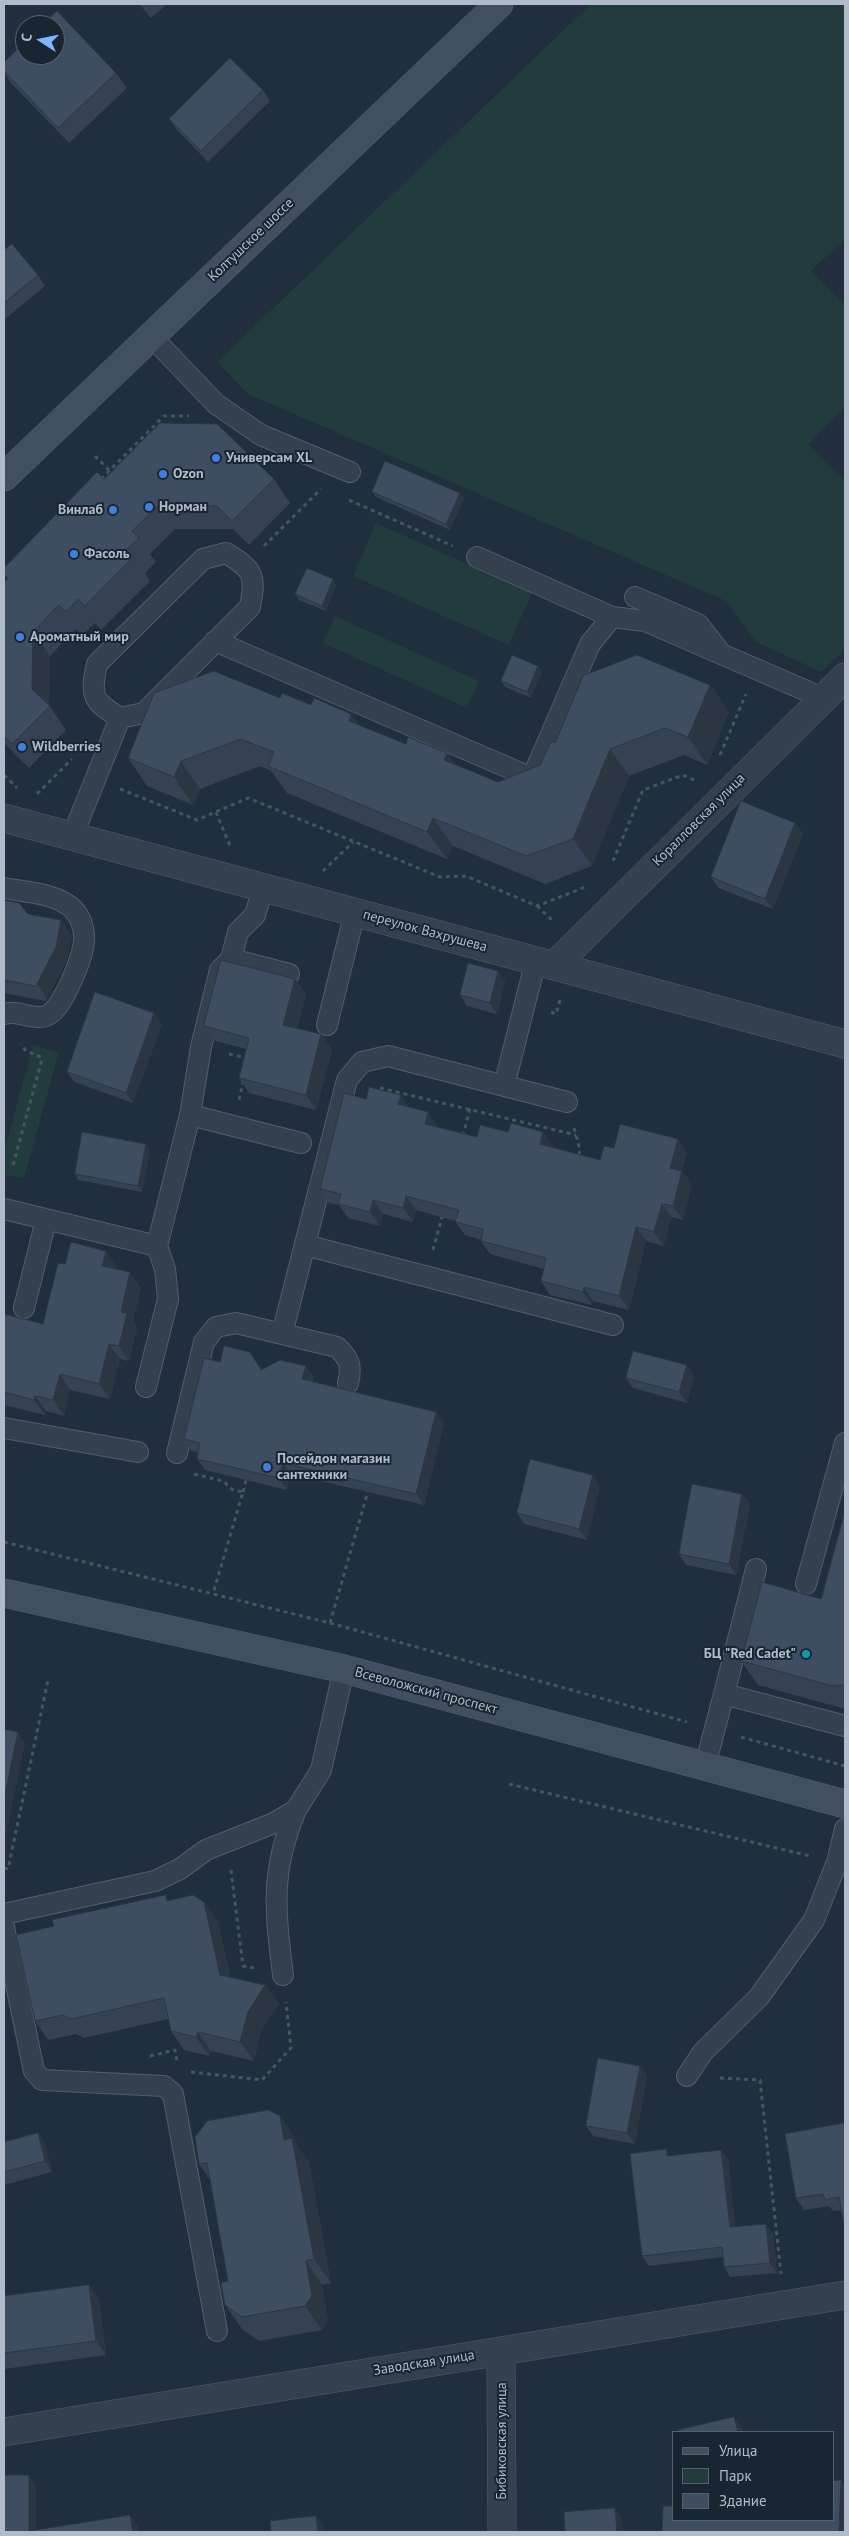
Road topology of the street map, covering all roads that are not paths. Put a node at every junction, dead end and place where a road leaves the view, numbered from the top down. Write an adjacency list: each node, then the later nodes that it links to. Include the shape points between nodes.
1 (499, 4): 2 (street, Колтушское шоссе)
2 (151, 336): 3 (lane, via 216,404 261,435); 4 (street, Колтушское шоссе)
3 (350, 472)
4 (4, 477)
5 (477, 557): 7 (lane)
6 (636, 597): 9 (lane, via 698,624)
7 (612, 617): 8 (lane, via 590,644 532,778); 9 (lane, via 645,621)
8 (215, 641): 12 (lane, via 144,713); 12 (lane, via 250,607 254,583 246,565 226,554 203,559 97,664 92,688 101,706)
9 (721, 654): 11 (lane)
10 (845, 677): 11 (street, Коралловская улица)
11 (823, 698): 19 (street, Коралловская улица)
12 (120, 718): 14 (lane)
13 (4, 818): 14 (street, переулок Вахрушева)
14 (72, 837): 16 (street, переулок Вахрушева)
15 (4, 888): 21 (lane, via 58,899 72,908 81,922 85,938 72,984 50,1014 38,1018 10,1012)
16 (262, 888): 17 (street, переулок Вахрушева); 18 (lane, via 256,915 238,932)
17 (355, 912): 19 (street, переулок Вахрушева); 22 (lane)
18 (231, 959): 20 (lane); 26 (lane, via 220,970 201,1047)
19 (545, 963): 23 (street, переулок Вахрушева); 24 (lane)
20 (289, 974)
21 (4, 1014)
22 (327, 1025)
23 (845, 1044)
24 (504, 1086): 25 (lane); 30 (lane, via 388,1056 362,1062 347,1080)
25 (567, 1102)
26 (190, 1115): 27 (lane); 31 (lane)
27 (301, 1143)
28 (4, 1209): 29 (lane)
29 (46, 1220): 31 (lane); 32 (lane)
30 (305, 1245): 33 (lane); 34 (lane)
31 (157, 1246): 36 (lane, via 165,1269 168,1299)
32 (24, 1308)
33 (613, 1325)
34 (282, 1334): 35 (lane, via 337,1347 348,1357 351,1370); 40 (lane, via 236,1323 216,1327 204,1342)
35 (348, 1384)
36 (146, 1387)
37 (4, 1428): 39 (lane)
38 (845, 1443): 42 (lane)
39 (138, 1452)
40 (177, 1453)
41 (756, 1569): 45 (lane)
42 (806, 1584)
43 (4, 1593): 44 (street, Всеволожский проспект)
44 (344, 1668): 47 (street, Всеволожский проспект); 49 (lane, via 321,1770)
45 (724, 1694): 46 (lane); 47 (lane)
46 (845, 1726)
47 (705, 1766): 48 (street, Всеволожский проспект)
48 (845, 1804)
49 (296, 1810): 51 (lane, via 274,1823 206,1850 180,1870 155,1881); 53 (lane, via 283,1841 277,1878 275,1911)
50 (845, 1829): 54 (lane, via 837,1862 814,1920 759,1997 703,2052)
51 (4, 1914)
52 (4, 1927): 56 (lane, via 34,2071 42,2080 164,2086 174,2094)
53 (283, 1975)
54 (687, 2076)
55 (845, 2295): 57 (street, Заводская улица)
56 (218, 2331)
57 (501, 2351): 58 (street, Заводская улица); 59 (street, Бибиковская улица)
58 (4, 2432)
59 (502, 2532)

